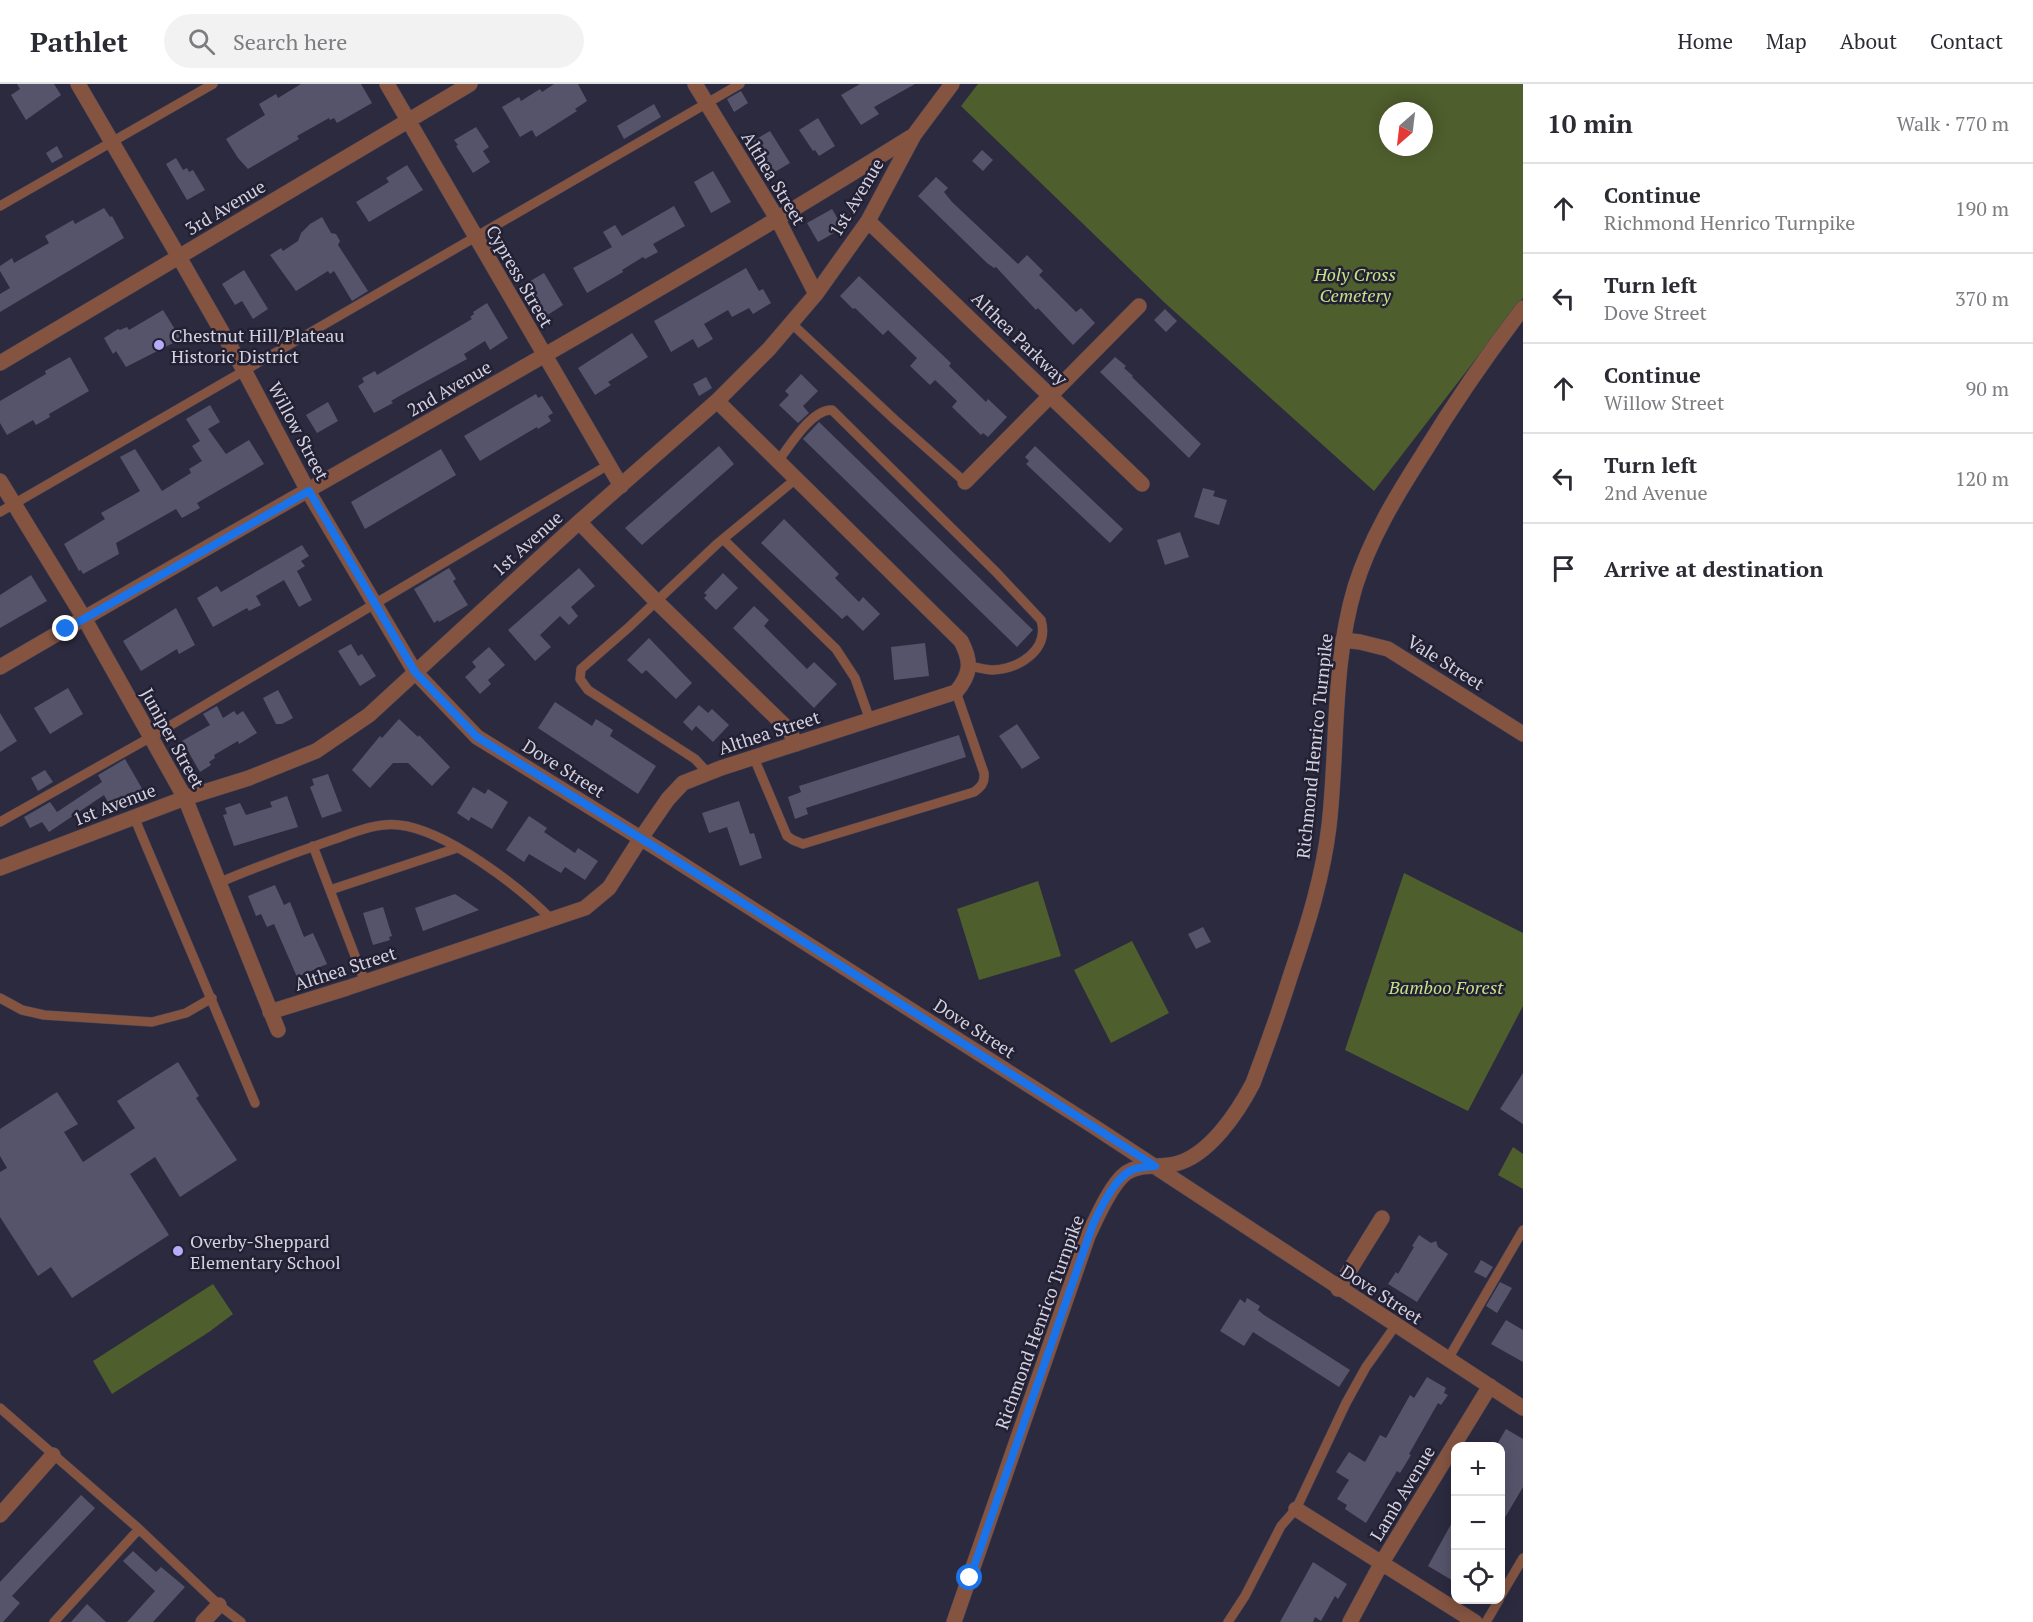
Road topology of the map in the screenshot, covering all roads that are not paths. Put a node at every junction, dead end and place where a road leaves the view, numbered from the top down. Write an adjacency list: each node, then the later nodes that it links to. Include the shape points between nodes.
1 (78, 84): 11 (street, Willow Street)
2 (213, 84): 11 (lane)
3 (387, 84): 9 (street, Cypress Street)
4 (470, 84): 9 (street, 3rd Avenue)
5 (695, 84): 8 (street, Althea Street)
6 (740, 84): 8 (lane)
7 (952, 84): 10 (street, 1st Avenue)
8 (707, 103): 13 (street, Althea Street); 15 (lane)
9 (408, 119): 15 (street, Cypress Street); 16 (street, 3rd Avenue)
10 (914, 135): 13 (street, 2nd Avenue); 14 (street, 1st Avenue)
11 (112, 142): 12 (lane); 16 (street, Willow Street)
12 (0, 206)
13 (778, 220): 17 (street, Althea Street); 21 (street, 2nd Avenue)
14 (868, 221): 17 (street, 1st Avenue); 24 (street, Althea Parkway)
15 (476, 237): 21 (street, Cypress Street); 23 (lane)
16 (179, 257): 22 (street, 3rd Avenue); 23 (street, Willow Street)
17 (816, 294): 20 (street, 1st Avenue)
18 (1139, 306): 24 (street)
19 (1523, 308): 41 (street, Richmond Henrico Turnpike, via 1453,405 1385,517 1358,579)
20 (791, 322): 25 (street, 1st Avenue); 30 (lane)
21 (544, 357): 27 (street, Cypress Street); 33 (street, 2nd Avenue)
22 (0, 363)
23 (245, 372): 33 (street, Willow Street); 34 (lane)
24 (1052, 395): 30 (street); 31 (street, Althea Parkway)
25 (717, 400): 26 (street); 32 (street, 1st Avenue)
26 (779, 460): 28 (street); 42 (lane, via 815,416 832,410 1041,620 1041,641 1023,662 990,670)
27 (608, 465): 32 (street, Cypress Street); 39 (lane)
28 (798, 478): 37 (lane); 42 (street, via 961,642)
29 (0, 481): 34 (street, Juniper Street)
30 (965, 482)
31 (1142, 484)
32 (621, 486): 36 (street, 1st Avenue)
33 (309, 491): 39 (street, Willow Street); 40 (street, 2nd Avenue)
34 (14, 504): 35 (lane); 40 (street, Juniper Street)
35 (0, 512)
36 (579, 522): 38 (street); 44 (street, 1st Avenue)
37 (723, 539): 38 (lane); 46 (lane, via 836,649 855,678)
38 (656, 601): 49 (street, via 789,730); 51 (lane, via 581,669 580,679 588,690 695,759)
39 (375, 604): 44 (street, Willow Street); 48 (lane)
40 (84, 618): 43 (street, 2nd Avenue); 48 (street, Juniper Street)
41 (1343, 640): 47 (street, Vale Street, via 1388,649); 68 (street, Richmond Henrico Turnpike, via 1323,866 1266,1049 1245,1098 1220,1132 1186,1160)
42 (969, 666): 45 (street, via 966,680)
43 (0, 668)
44 (415, 672): 52 (street, 1st Avenue, via 369,714 316,751); 55 (street, Dove Street, via 477,737)
45 (956, 692): 46 (street, Althea Street); 50 (lane, via 984,773 985,780 974,792 803,844 787,836)
46 (870, 720): 49 (street, Althea Street)
47 (1523, 734)
48 (151, 737): 52 (street, Juniper Street); 54 (lane)
49 (796, 744): 50 (street, Althea Street)
50 (754, 758): 51 (street, Althea Street)
51 (708, 773): 55 (street, Althea Street, via 683,783)
52 (185, 798): 53 (street, 1st Avenue); 59 (street, Juniper Street)
53 (134, 817): 58 (street, 1st Avenue); 64 (lane)
54 (0, 822)
55 (641, 838): 61 (street, Althea Street, via 609,888 585,908); 68 (street, Dove Street)
56 (313, 846): 57 (lane, via 366,828 398,824 428,832); 59 (lane); 60 (lane)
57 (457, 848): 60 (lane); 61 (lane, via 532,899)
58 (0, 868)
59 (218, 883): 65 (street, Juniper Street)
60 (330, 890): 62 (lane)
61 (552, 920): 62 (street, Althea Street)
62 (365, 982): 65 (street, Althea Street)
63 (0, 998): 64 (lane, via 22,1010 44,1015 152,1022 186,1013)
64 (212, 998): 67 (lane)
65 (270, 1012): 66 (street, Juniper Street)
66 (278, 1030)
67 (255, 1103)
68 (1155, 1166): 71 (street, Dove Street); 89 (street, Richmond Henrico Turnpike, via 1124,1174 1093,1224)
69 (1382, 1218): 71 (street)
70 (1523, 1230): 73 (lane)
71 (1338, 1288): 72 (street, Dove Street)
72 (1396, 1325): 73 (street, Dove Street); 78 (lane, via 1346,1403)
73 (1448, 1359): 74 (street, Dove Street)
74 (1490, 1386): 76 (street, Dove Street); 82 (street, Lamb Avenue)
75 (0, 1408): 77 (lane)
76 (1523, 1408)
77 (53, 1455): 79 (street); 80 (lane)
78 (1296, 1509): 82 (street); 90 (lane, via 1281,1526)
79 (0, 1515)
80 (139, 1529): 85 (lane); 86 (lane)
81 (1523, 1558): 83 (lane)
82 (1381, 1564): 91 (street, Lamb Avenue); 92 (street)
83 (1505, 1589)
84 (1496, 1604): 93 (lane)
85 (219, 1605): 87 (street); 88 (lane)
86 (54, 1622)
87 (204, 1622)
88 (241, 1622)
89 (954, 1622)
90 (1228, 1622)
91 (1350, 1622)
92 (1475, 1622)
93 (1486, 1622)

